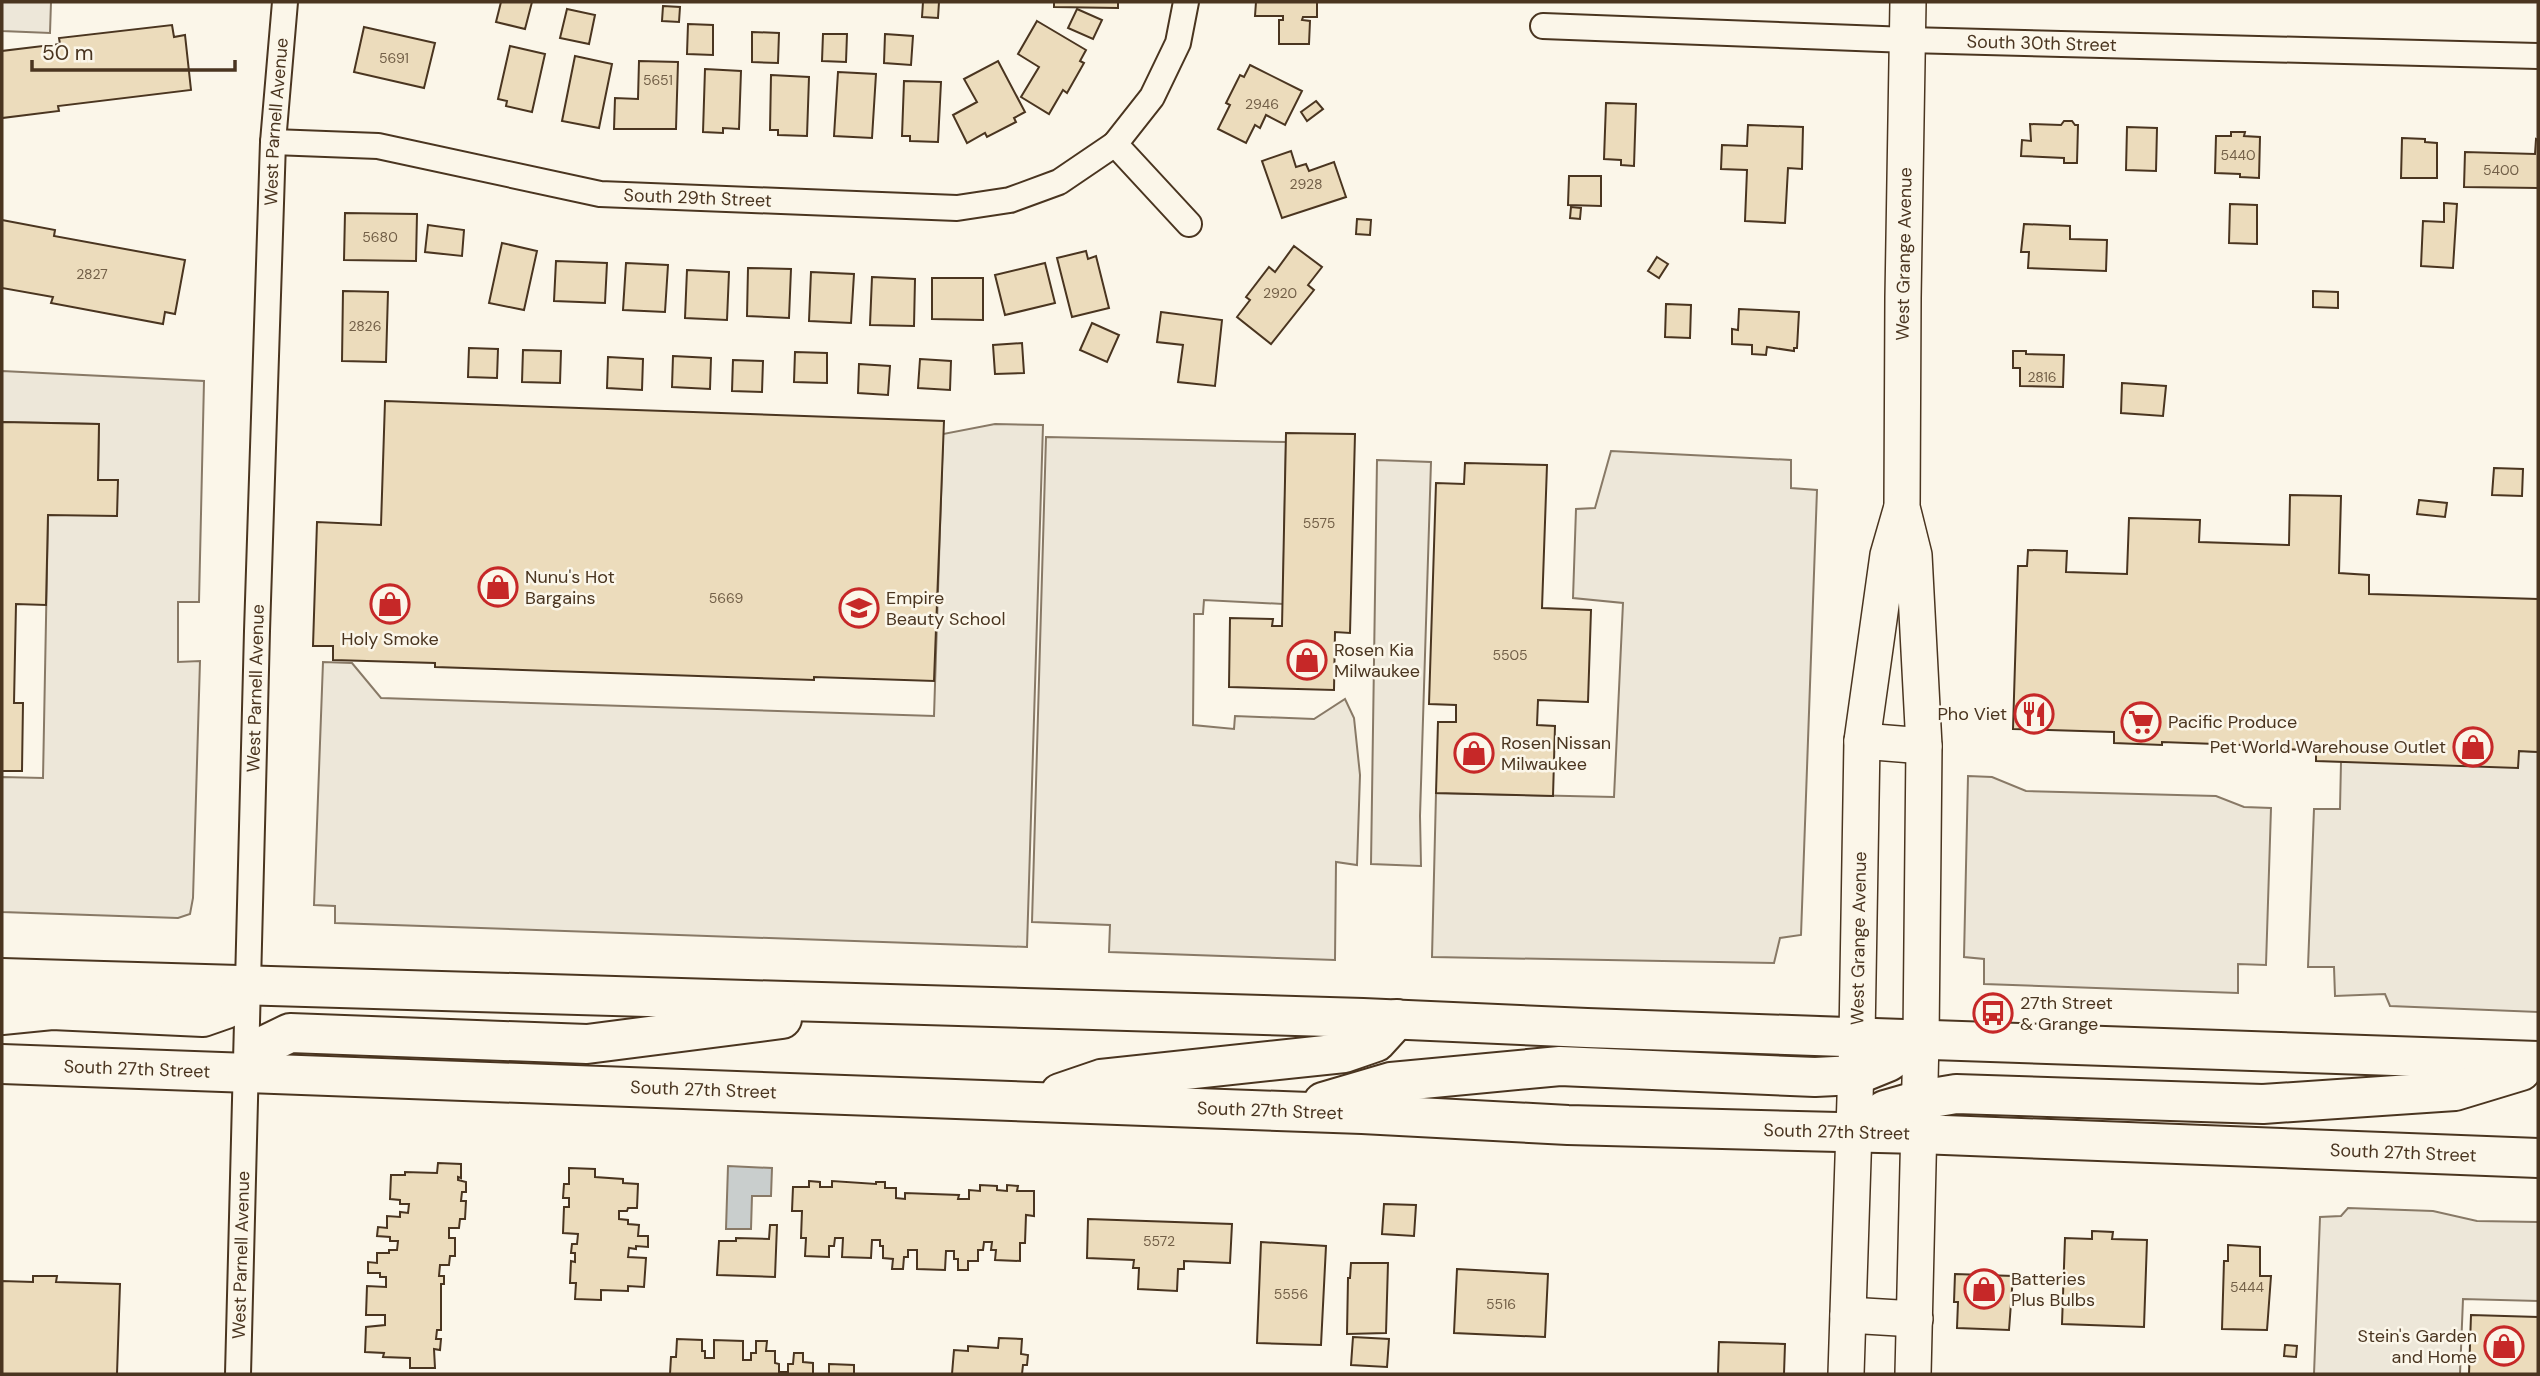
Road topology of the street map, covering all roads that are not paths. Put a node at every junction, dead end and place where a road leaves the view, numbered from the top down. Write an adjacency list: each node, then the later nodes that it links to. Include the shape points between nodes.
1 (285, 2): 7 (street, West Parnell Avenue)
2 (1186, 2): 8 (street, South 29th Street, via 1178,43 1152,97)
3 (1909, 2): 5 (street, West Grange Avenue)
4 (1543, 26): 5 (street, South 30th Street)
5 (1908, 40): 6 (street, South 30th Street); 10 (street, West Grange Avenue)
6 (2538, 56)
7 (273, 142): 8 (street, South 29th Street, via 378,146 600,194 957,208 1010,200 1059,182); 14 (street, West Parnell Avenue)
8 (1115, 144): 9 (street)
9 (1189, 224)
10 (1902, 507): 11 (street, West Grange Avenue, via 1888,555); 12 (street, West Grange Avenue, via 1914,555)
11 (1863, 741): 12 (street); 18 (street, West Grange Avenue)
12 (1924, 746): 19 (street, West Grange Avenue)
13 (2, 978): 14 (main road)
14 (249, 985): 15 (main road); 16 (main road, via 226,1009 203,1017 52,1010); 22 (street, West Parnell Avenue)
15 (874, 1004): 17 (main road); 22 (main road, via 587,1044 290,1033 263,1046)
16 (2, 1014)
17 (1397, 1020): 18 (main road); 24 (main road, via 1376,1042 1344,1052 1101,1079)
18 (1857, 1037): 19 (main road); 23 (street, West Grange Avenue)
19 (1921, 1039): 20 (main road); 23 (main road, via 1888,1062); 26 (street, West Grange Avenue)
20 (2538, 1063): 26 (main road, via 2455,1091 2263,1104 1955,1094)
21 (2, 1064): 22 (main road, South 27th Street)
22 (247, 1073): 24 (main road, South 27th Street); 31 (street, West Parnell Avenue)
23 (1856, 1075): 25 (main road, via 1560,1066 1391,1082); 27 (street, West Grange Avenue)
24 (1035, 1102): 25 (main road, South 27th Street)
25 (1291, 1112): 27 (main road, South 27th Street)
26 (1919, 1117): 27 (main road, South 27th Street); 28 (main road, South 27th Street); 30 (street, West Grange Avenue)
27 (1854, 1132): 29 (street, West Grange Avenue)
28 (2538, 1157)
29 (1848, 1315): 30 (street); 32 (street, West Grange Avenue)
30 (1915, 1319): 33 (street, West Grange Avenue)
31 (238, 1374)
32 (1846, 1374)
33 (1913, 1374)

